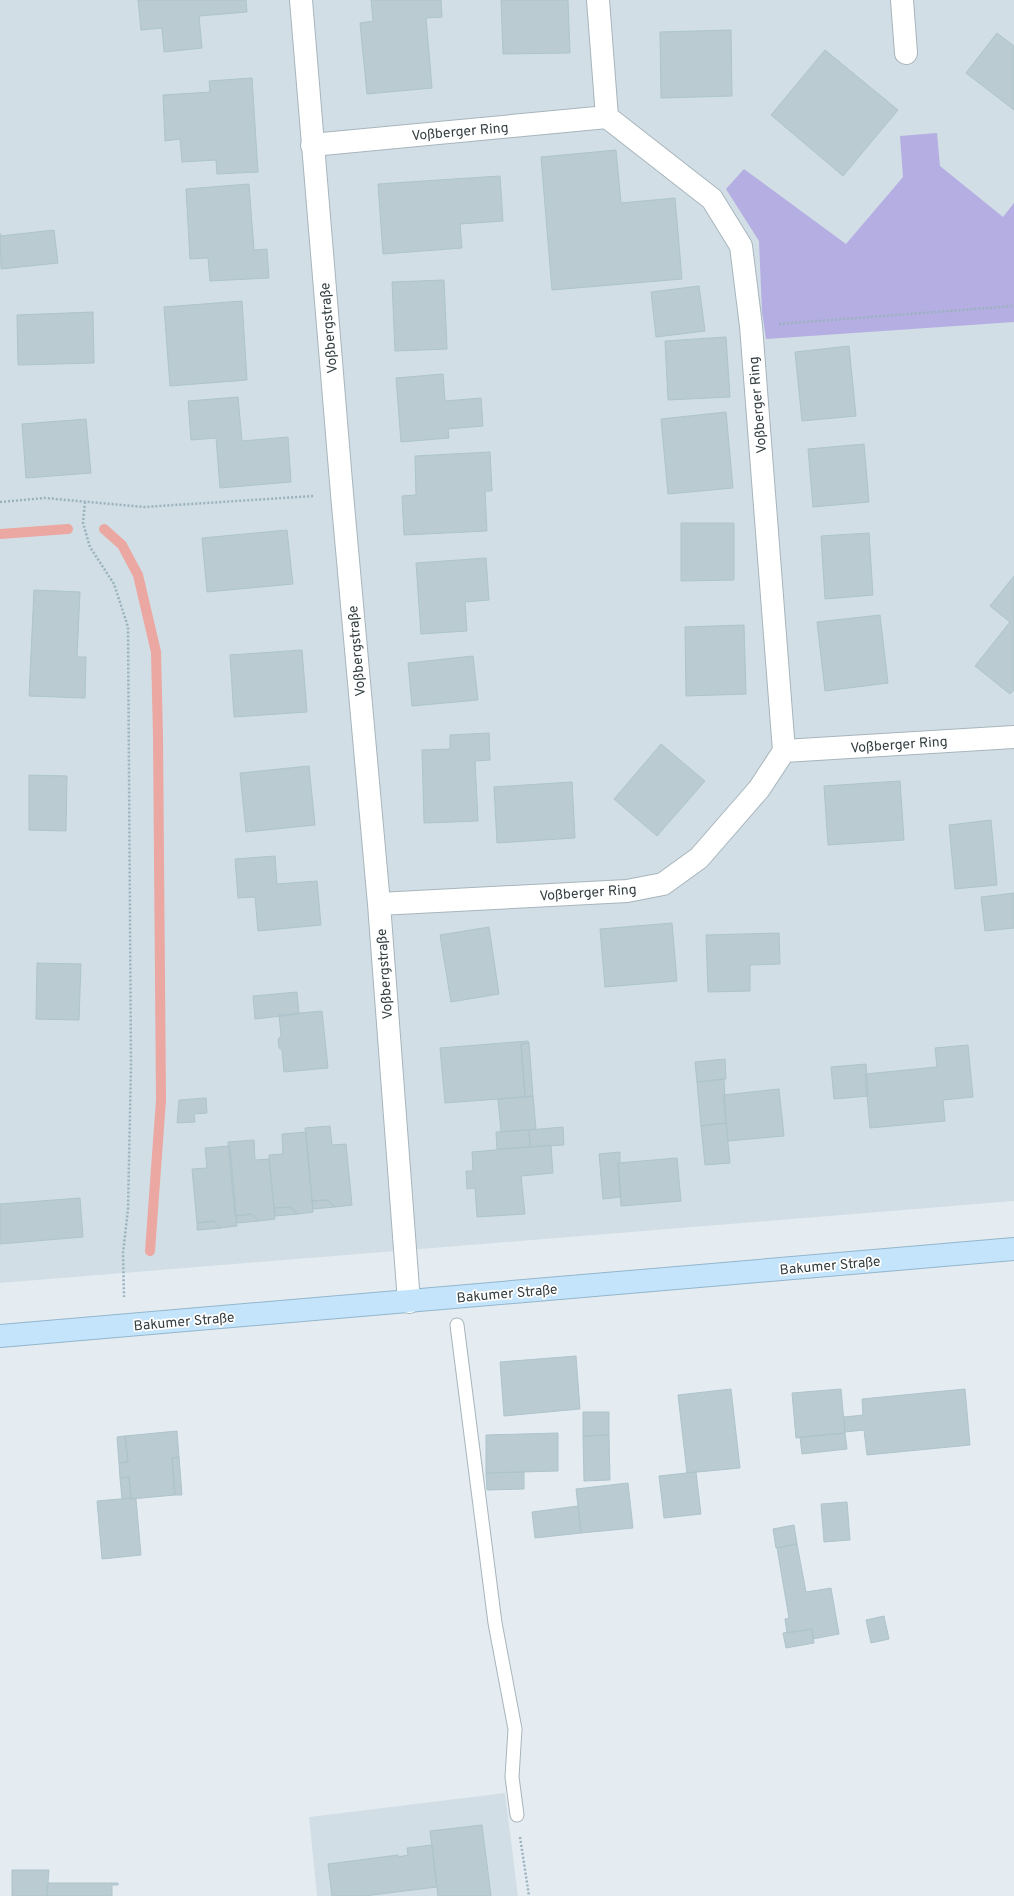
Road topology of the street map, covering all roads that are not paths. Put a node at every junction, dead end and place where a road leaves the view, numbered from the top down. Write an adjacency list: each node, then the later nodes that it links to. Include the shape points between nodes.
1 (301, 0): 6 (street, Voßbergstraße)
2 (598, 0): 5 (street)
3 (902, 0): 4 (street)
4 (906, 52)
5 (607, 117): 6 (street, Voßberger Ring); 8 (street, Voßberger Ring, via 712,198 741,246 751,326)
6 (312, 145): 9 (street, Voßbergstraße)
7 (1014, 737): 8 (street, Voßberger Ring)
8 (784, 751): 9 (street, Voßberger Ring, via 759,789 699,858 663,884 627,892)
9 (378, 904): 11 (street, Voßbergstraße)
10 (1014, 1249): 11 (main road, Bakumer Straße)
11 (409, 1302): 13 (main road, Bakumer Straße)
12 (456, 1324): 14 (lane, via 495,1623 515,1729 512,1777)
13 (0, 1336)
14 (517, 1815)

